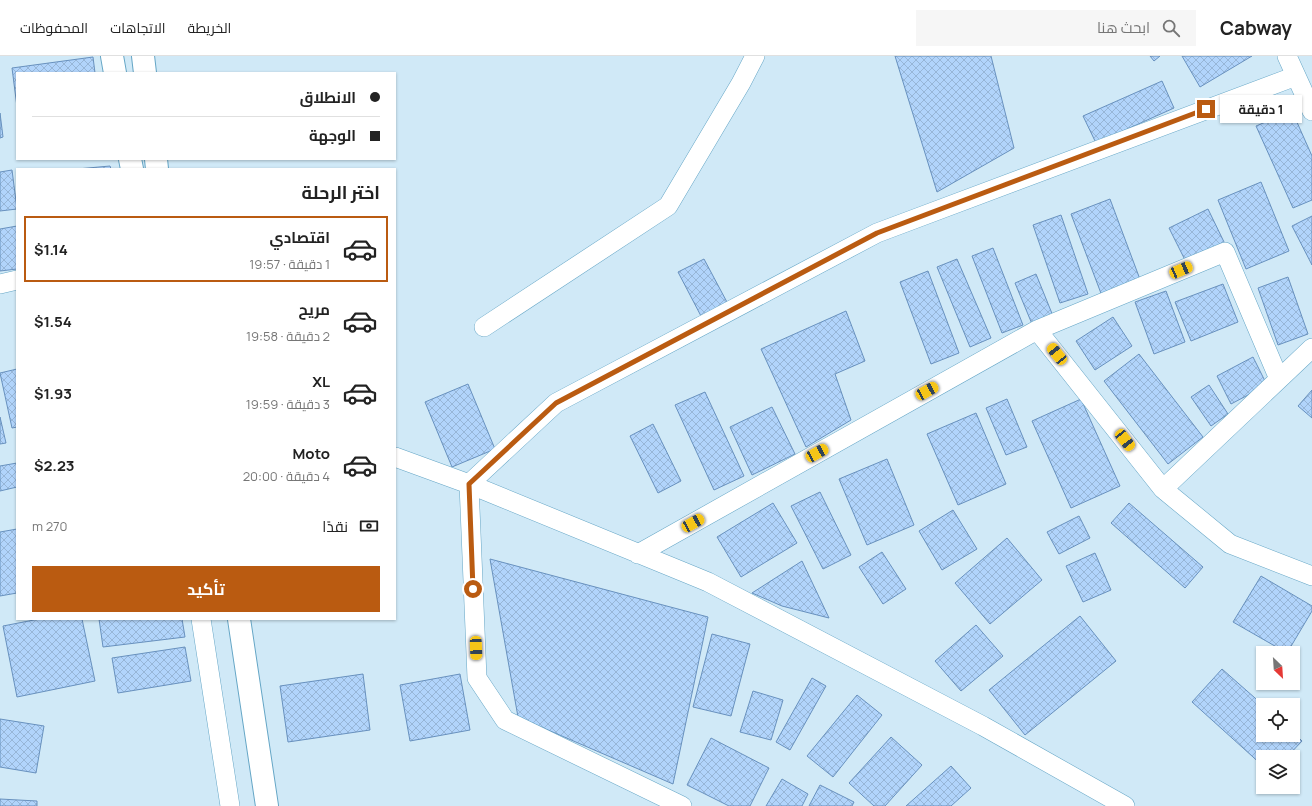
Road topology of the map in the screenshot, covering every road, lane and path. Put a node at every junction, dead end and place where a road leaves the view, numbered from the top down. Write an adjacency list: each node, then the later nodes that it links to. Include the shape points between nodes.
1 (112, 56): 5 (street)
2 (142, 56): 6 (street)
3 (755, 56): 11 (street, via 668,206)
4 (1287, 56): 7 (street)
5 (114, 72)
6 (145, 72)
7 (1296, 76): 8 (street); 16 (street, via 877,233 556,403)
8 (1312, 111)
9 (16, 280): 10 (street)
10 (0, 284)
11 (484, 327)
12 (1037, 330): 14 (street, via 1225,252); 17 (street); 18 (street)
13 (1312, 348): 14 (street)
14 (1279, 379): 17 (street)
15 (396, 457): 16 (street)
16 (469, 484): 18 (street); 24 (street, via 477,678 506,720)
17 (1164, 489): 19 (street, via 1230,544)
18 (638, 554): 25 (street, via 708,582 983,726)
19 (1312, 576)
20 (201, 620): 22 (street)
21 (238, 620): 23 (street)
22 (230, 806)
23 (267, 806)
24 (682, 806)
25 (1125, 806)

